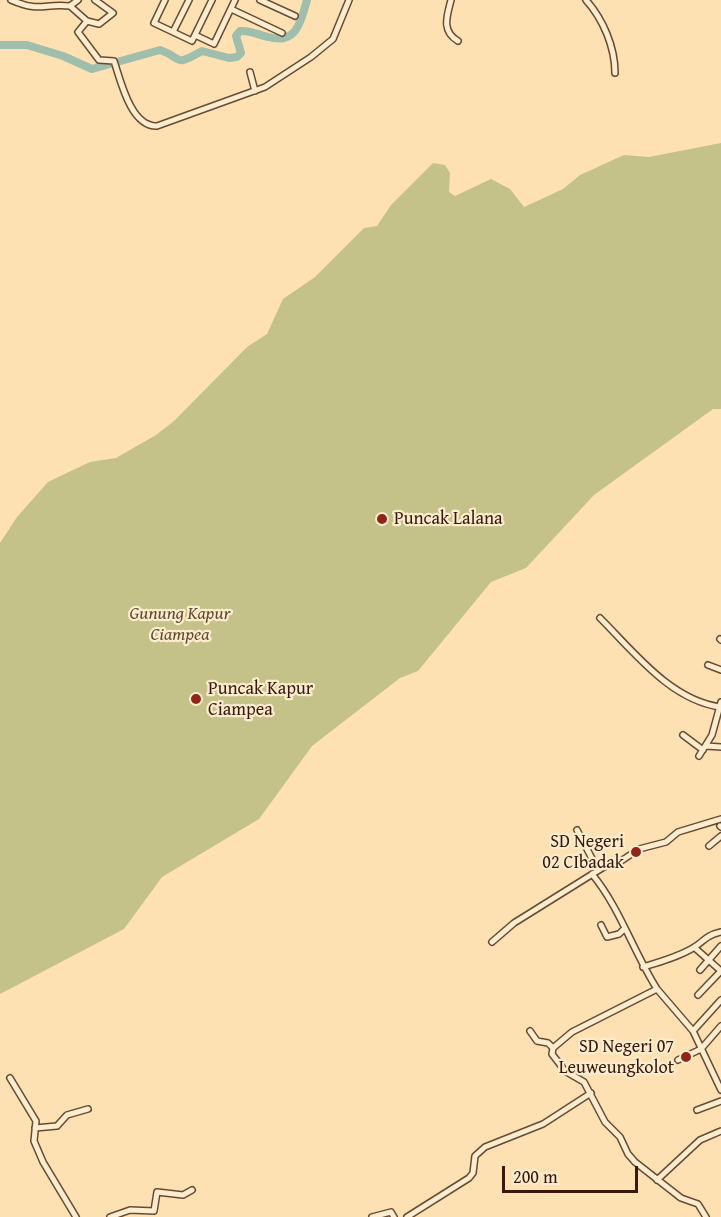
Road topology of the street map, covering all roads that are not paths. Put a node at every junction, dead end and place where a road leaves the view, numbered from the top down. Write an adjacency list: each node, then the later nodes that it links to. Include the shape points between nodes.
1 (11, 0): 12 (street, via 28,8)
2 (78, 0): 12 (street)
3 (95, 0): 15 (street, via 112,13 99,24)
4 (165, 0): 16 (street, via 154,23)
5 (189, 0): 16 (street)
6 (212, 0): 18 (street)
7 (236, 0): 13 (street)
8 (261, 0): 14 (street)
9 (349, 0): 22 (street, via 329,43)
10 (452, 0): 19 (street, via 446,25 448,33)
11 (586, 0): 21 (street, via 600,16 615,61)
12 (70, 6): 15 (street)
13 (231, 9): 17 (street); 18 (street, via 214,44)
14 (296, 16)
15 (87, 21): 22 (street, via 78,32 99,60 115,64 130,106 148,126)
16 (173, 32): 18 (street, via 192,41)
17 (282, 33)
18 (195, 35)
19 (458, 41)
20 (250, 72): 22 (street)
21 (615, 73)
22 (255, 91)
23 (600, 618): 26 (street, via 656,673 683,692)
24 (708, 665): 25 (street)
25 (721, 670)
26 (720, 705): 27 (street)
27 (714, 727): 28 (street); 31 (street)
28 (721, 728)
29 (683, 735): 31 (street)
30 (721, 747): 31 (street)
31 (703, 750)
32 (721, 825): 36 (street, via 710,823 678,832 666,842 639,849)
33 (577, 830): 36 (street)
34 (721, 836): 35 (street)
35 (709, 846)
36 (598, 870): 37 (street)
37 (592, 874): 39 (street, via 612,901); 41 (street, via 514,923)
38 (600, 925): 39 (street, via 607,937)
39 (624, 929): 45 (street)
40 (721, 932): 43 (street, via 708,935)
41 (492, 942)
42 (721, 946): 44 (street)
43 (695, 948): 44 (street); 45 (street)
44 (708, 959): 46 (street); 47 (street)
45 (643, 967): 48 (street)
46 (700, 970)
47 (721, 971): 49 (street)
48 (657, 989): 52 (street); 54 (street, via 572,1032)
49 (698, 995)
50 (721, 1000): 52 (street)
51 (721, 1026): 55 (street)
52 (693, 1030): 55 (street)
53 (530, 1031): 54 (street, via 537,1041)
54 (553, 1047): 59 (street, via 552,1054 565,1071 584,1082)
55 (701, 1049): 56 (street); 58 (street)
56 (678, 1060)
57 (10, 1078): 63 (street, via 36,1122)
58 (721, 1090)
59 (591, 1093): 65 (street, via 605,1122 620,1137 628,1154); 71 (street, via 543,1124 485,1147 475,1156 469,1178)
60 (721, 1101): 62 (street)
61 (88, 1109): 63 (street, via 67,1115 57,1126)
62 (697, 1110)
63 (35, 1128): 67 (street, via 34,1141)
64 (721, 1131): 65 (street, via 700,1140)
65 (657, 1180): 72 (street, via 681,1198 698,1204)
66 (192, 1190): 68 (street, via 183,1195 157,1192 154,1211 130,1210)
67 (76, 1217)
68 (110, 1217)
69 (372, 1217): 70 (street, via 391,1212)
70 (394, 1217)
71 (407, 1217)
72 (706, 1217)

